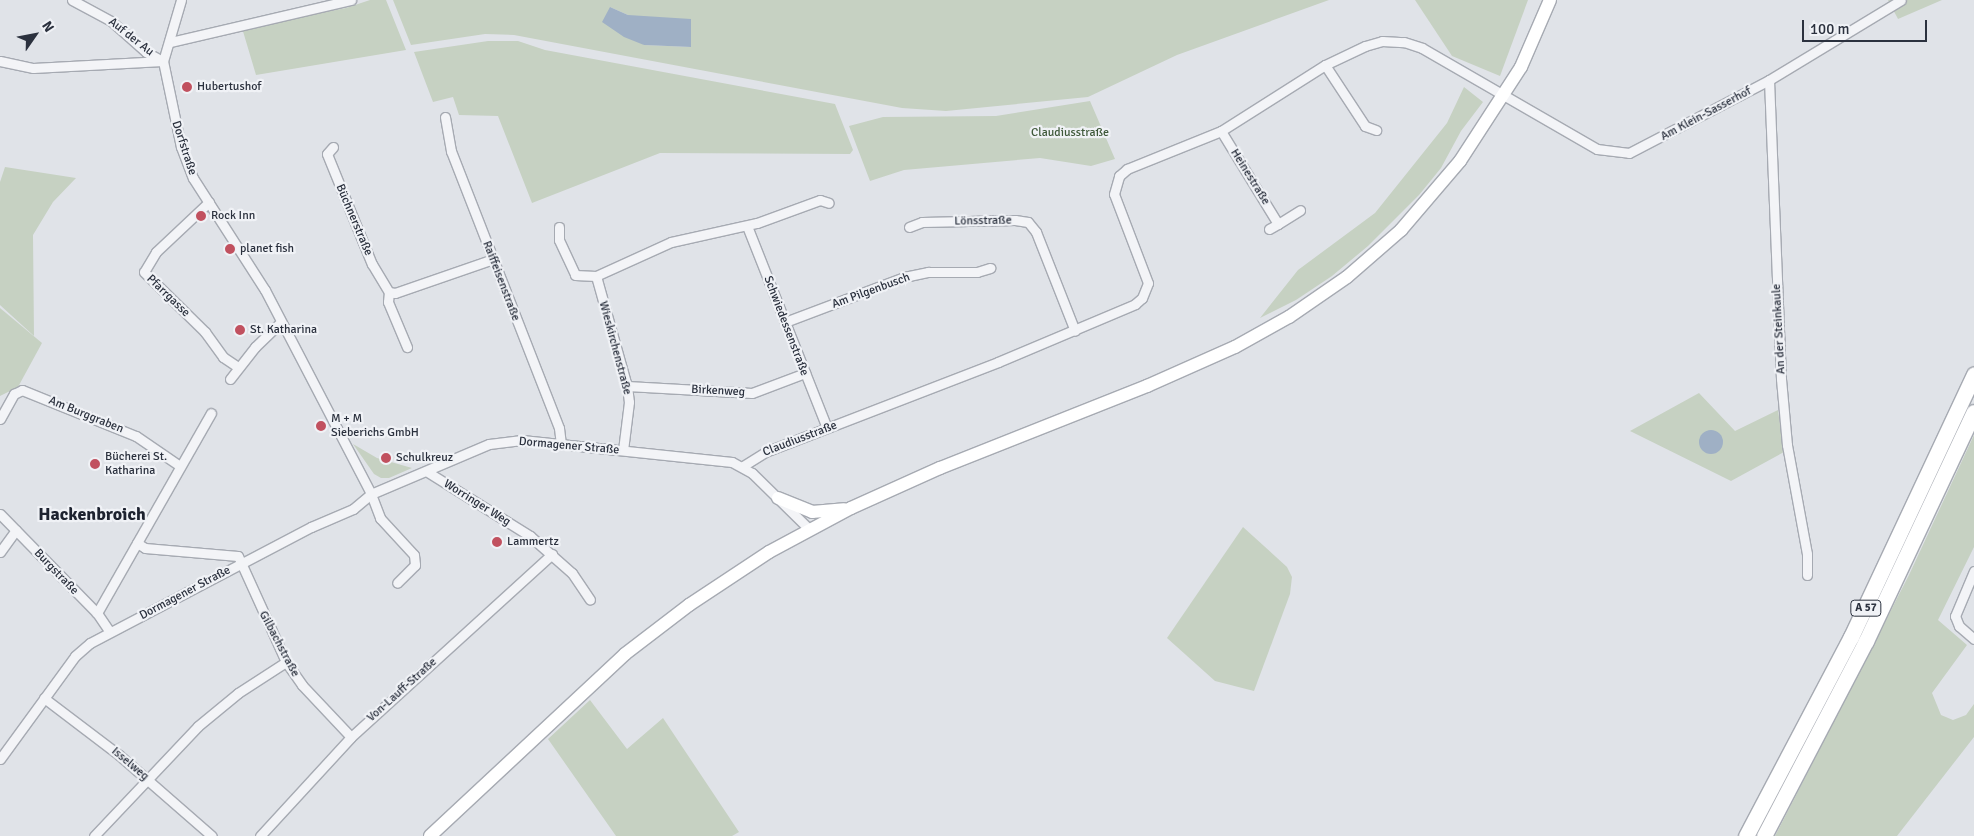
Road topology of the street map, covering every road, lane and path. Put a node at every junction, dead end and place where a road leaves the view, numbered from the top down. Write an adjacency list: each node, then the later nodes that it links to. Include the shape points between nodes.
1 (72, 0): 8 (street, Auf der Au, via 111,21 146,52)
2 (180, 0): 6 (street)
3 (351, 0): 6 (street)
4 (1550, 0): 11 (main road)
5 (1901, 0): 10 (street, Am Klein-Sasserhof)
6 (170, 42): 8 (street)
7 (0, 61): 8 (street, via 33,68)
8 (163, 61): 16 (street, Dorfstraße, via 181,147 193,178)
9 (1326, 65): 11 (street, Claudiusstraße, via 1365,46 1382,41 1404,42 1443,59); 13 (street, via 1364,126); 14 (street, Claudiusstraße)
10 (1769, 80): 11 (street, Am Klein-Sasserhof, via 1646,147 1618,154 1597,149); 57 (street, An der Steinkaule, via 1781,379 1787,445 1806,546)
11 (1504, 97): 48 (main road, via 1449,177 1401,230 1347,277 1295,313 1196,365 973,454)
12 (446, 117): 24 (street, Raiffeisenstraße, via 451,151)
13 (1376, 130)
14 (1221, 131): 19 (street, Heinestraße); 30 (street, Claudiusstraße, via 1127,169 1120,176 1114,194 1148,283 1146,292 1135,304)
15 (333, 147): 27 (street, Büchnerstraße, via 327,154 372,264)
16 (209, 202): 29 (street, Dorfstraße, via 248,259); 32 (street, Pfarrgasse, via 167,240 144,272 205,332 223,357)
17 (829, 203): 20 (street, via 820,200)
18 (1300, 210): 19 (street)
19 (1278, 224): 23 (street)
20 (747, 226): 26 (street, via 671,242); 28 (street, Schwiedessenstraße)
21 (909, 226): 30 (street, Lönsstraße, via 922,222 1028,222 1036,232)
22 (559, 227): 26 (street, via 559,240 575,275)
23 (1269, 230)
24 (493, 259): 27 (street, via 395,294); 41 (street, Raiffeisenstraße, via 558,428)
25 (990, 268): 28 (street, Am Pilgenbusch, via 977,272 928,272 904,277)
26 (596, 276): 36 (street, Wieskirchenstraße)
27 (389, 292): 31 (street, Büchnerstraße, via 388,302)
28 (785, 322): 33 (street, Schwiedessenstraße)
29 (280, 323): 32 (street); 46 (street, Dorfstraße)
30 (1074, 330): 40 (street, Claudiusstraße)
31 (407, 347)
32 (238, 367): 35 (street)
33 (805, 373): 36 (street, Birkenweg, via 752,393); 40 (street, Schwiedessenstraße)
34 (1974, 374): 72 (highway, A 57, via 1872,596)
35 (230, 379)
36 (627, 386): 42 (street, Wieskirchenstraße, via 629,402)
37 (1974, 412): 73 (highway, A 57, via 1866,641)
38 (211, 413): 43 (street)
39 (0, 419): 43 (street, Am Burggraben, via 14,394 22,390 136,436)
40 (826, 426): 44 (street, Claudiusstraße, via 755,456)
41 (561, 444): 42 (street, Dormagener Straße); 45 (street, Dormagener Straße, via 522,440 489,444)
42 (623, 450): 44 (street, Dormagener Straße, via 723,460)
43 (180, 466): 52 (street)
44 (743, 466): 47 (street, Dormagener Straße)
45 (426, 471): 46 (street, Dormagener Straße); 54 (street, Worringer Weg, via 530,536)
46 (372, 494): 55 (street, Dormagener Straße, via 353,509); 58 (street, Dorfstraße, via 380,518 415,559 415,565)
47 (778, 498): 48 (main road, via 812,512); 50 (street, Dormagener Straße)
48 (851, 508): 50 (main road)
49 (0, 514): 51 (street, Burgstraße)
50 (809, 529): 71 (main road, via 728,578 626,654)
51 (16, 530): 53 (street); 60 (street, Burgstraße)
52 (137, 543): 55 (street, via 145,548 238,556); 60 (street)
53 (0, 552)
54 (552, 554): 59 (street, Worringer Weg, via 572,573); 65 (street, Von-Lauff-Straße)
55 (241, 564): 61 (street, Dormagener Straße); 63 (street, Gilbachstraße)
56 (1974, 571): 62 (street, via 1955,616 1959,626)
57 (1807, 575)
58 (397, 582)
59 (590, 600)
60 (97, 613): 61 (street, Burgstraße)
61 (110, 632): 64 (street, Dormagener Straße, via 82,650)
62 (1974, 639)
63 (286, 662): 65 (street, Gilbachstraße, via 302,685); 67 (street, via 238,693 198,726)
64 (44, 698): 66 (street, Dormagener Straße); 67 (street, Isselweg)
65 (352, 736): 70 (street, Von-Lauff-Straße)
66 (0, 759)
67 (148, 779): 68 (street); 69 (street, Isselweg)
68 (94, 836)
69 (212, 836)
70 (260, 836)
71 (430, 836)
72 (1746, 836)
73 (1764, 836)

